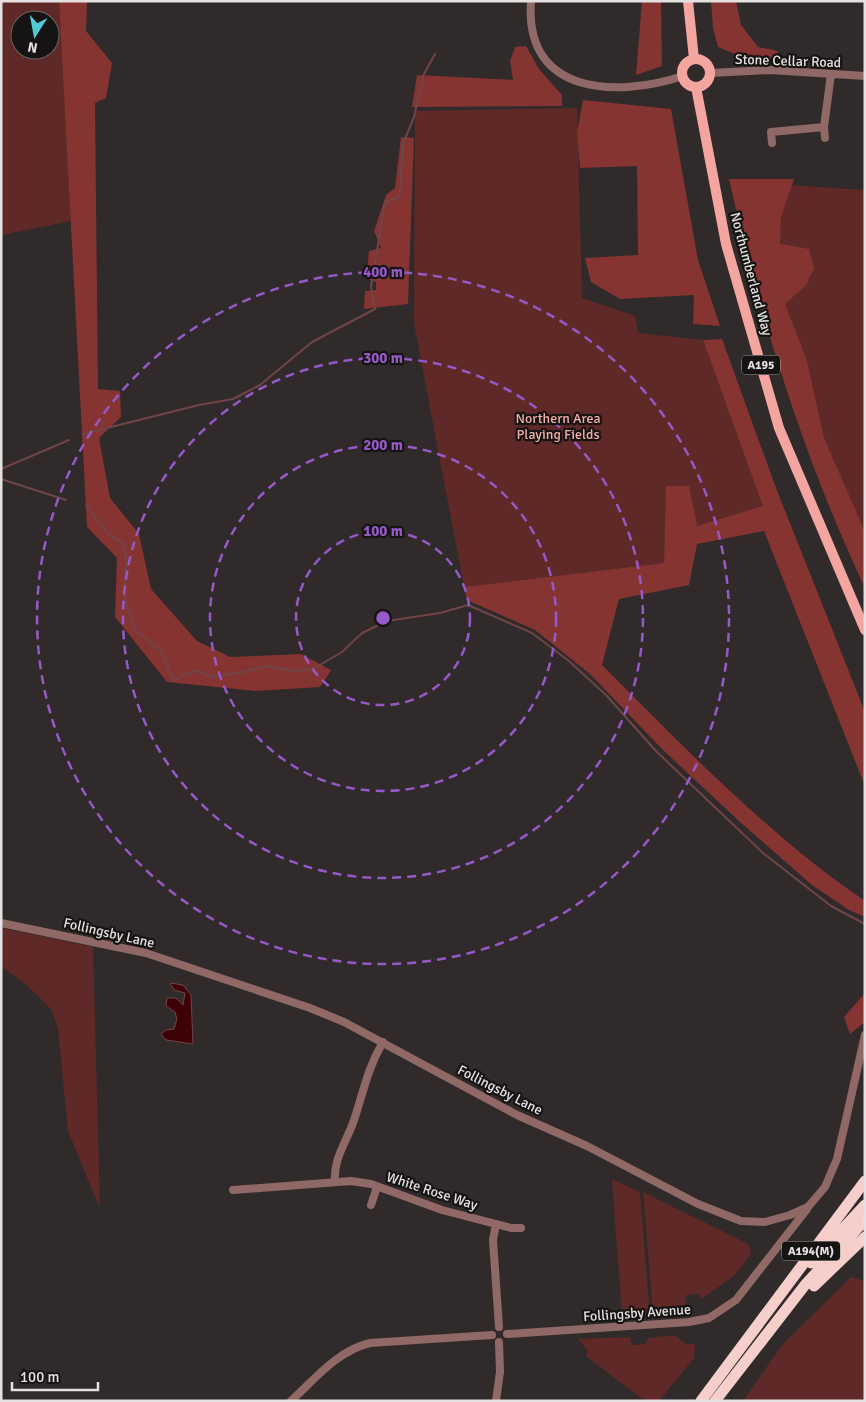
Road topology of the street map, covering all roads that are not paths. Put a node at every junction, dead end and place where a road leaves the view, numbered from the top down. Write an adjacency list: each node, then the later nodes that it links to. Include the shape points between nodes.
1 (531, 1): 6 (street, via 532,34 538,48 545,60 575,82 608,88 635,87 657,85)
2 (688, 1): 3 (main road)
3 (694, 59): 4 (main road, via 704,61); 6 (main road, via 684,67)
4 (710, 73): 5 (street, Stone Cellar Road, via 751,70); 8 (main road, via 707,82)
5 (831, 74): 7 (street, Stone Cellar Road); 9 (street)
6 (682, 76): 8 (main road, via 687,84)
7 (865, 76)
8 (696, 87): 12 (main road, Northumberland Way / A195, via 726,244 779,428)
9 (824, 128): 10 (street); 11 (street, via 772,132)
10 (825, 138)
11 (772, 143)
12 (865, 630)
13 (1, 923): 15 (street, Follingsby Lane, via 146,953 310,1008)
14 (865, 1035): 22 (street, Follingsby Lane, via 835,1167 825,1187)
15 (383, 1042): 17 (street, via 371,1063 353,1123 335,1165); 22 (street, Follingsby Lane, via 517,1115 587,1146 730,1218 765,1222)
16 (865, 1181): 27 (highway, A194(M))
17 (335, 1182): 18 (street, White Rose Way, via 351,1181); 19 (street, White Rose Way)
18 (377, 1187): 21 (street); 24 (street, White Rose Way, via 442,1210)
19 (233, 1190)
20 (865, 1205): 27 (highway, A194(M))
21 (372, 1206)
22 (808, 1207): 30 (street, Follingsby Avenue, via 736,1300 709,1318)
23 (865, 1220): 29 (highway, A194(M))
24 (496, 1224): 25 (street, White Rose Way); 28 (street, via 493,1240)
25 (521, 1228)
26 (865, 1237): 29 (highway, A194(M))
27 (759, 1323): 35 (highway, A194(M))
28 (499, 1327): 30 (street); 31 (street, via 493,1330)
29 (767, 1332): 36 (highway, A194(M))
30 (507, 1334): 32 (street)
31 (492, 1335): 32 (street); 33 (street, via 356,1346 334,1361)
32 (499, 1342): 34 (street, via 500,1372)
33 (291, 1401)
34 (496, 1401)
35 (701, 1401)
36 (714, 1401)

